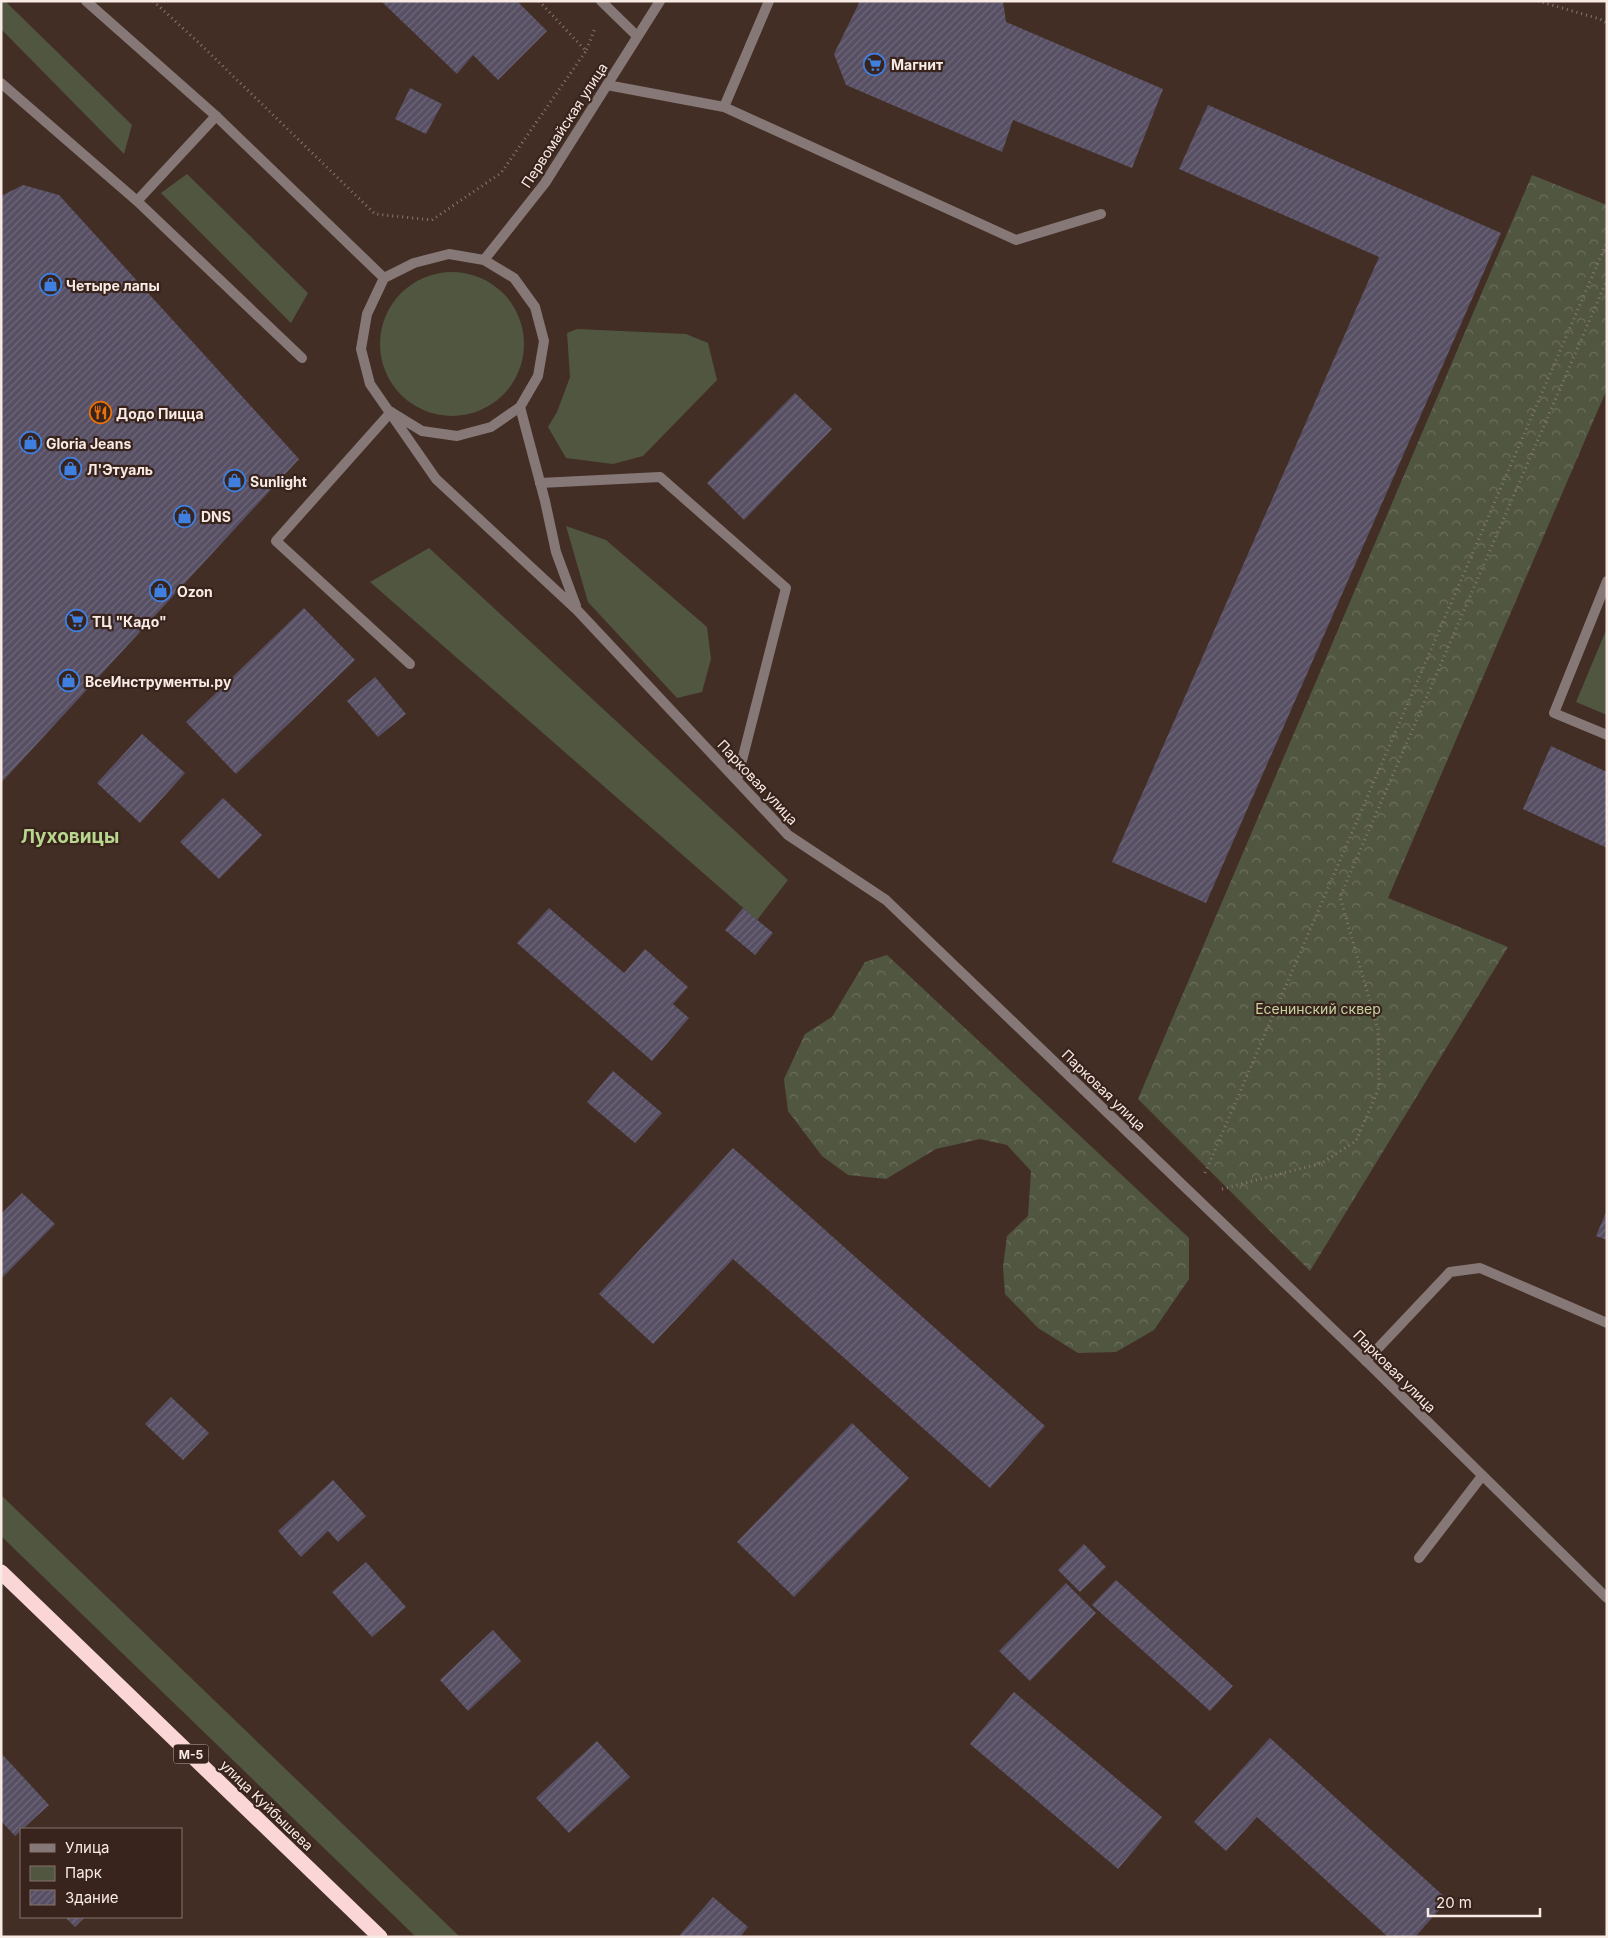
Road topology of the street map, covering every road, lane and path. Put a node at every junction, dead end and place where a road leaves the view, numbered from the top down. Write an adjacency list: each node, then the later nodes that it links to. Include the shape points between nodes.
1 (86, 1): 14 (street)
2 (153, 1): 10 (path, via 375,214 432,220 501,173)
3 (539, 1): 10 (path)
4 (660, 1): 9 (street, Первомайская улица)
5 (769, 1): 13 (street)
6 (1538, 1): 8 (path)
7 (604, 3): 9 (street); 10 (path)
8 (1607, 23)
9 (638, 36): 12 (street, Первомайская улица)
10 (586, 50)
11 (1, 83): 15 (street)
12 (607, 85): 13 (street); 18 (street, Первомайская улица, via 545,183)
13 (724, 107): 16 (street, via 1016,240)
14 (216, 116): 15 (street); 19 (street)
15 (137, 201): 21 (street)
16 (1101, 214)
17 (1607, 242): 30 (path)
18 (484, 260): 19 (street, via 449,254 414,263); 22 (street, via 514,278 536,307 538,315 544,341 538,376)
19 (384, 278): 23 (street, Парковая улица, via 367,314 362,349 370,384)
20 (1607, 280): 30 (path, via 1340,896 1378,1029 1379,1088 1356,1141 1322,1163)
21 (302, 358)
22 (520, 407): 23 (street, via 491,428 457,436 422,431); 24 (street, Парковая улица)
23 (391, 412): 26 (street, Парковая улица, via 436,480); 27 (street, via 276,541)
24 (540, 483): 26 (street, Парковая улица, via 556,552); 29 (street, via 660,477 786,588)
25 (1607, 581): 28 (street, via 1554,713)
26 (577, 610): 29 (street, Парковая улица)
27 (410, 664)
28 (1607, 735)
29 (736, 780): 30 (street, Парковая улица, via 788,835 886,900)
30 (1195, 1196): 32 (street, Парковая улица)
31 (1607, 1323): 32 (street, via 1480,1268 1450,1272)
32 (1366, 1361): 33 (street, Парковая улица)
33 (1482, 1476): 34 (street); 36 (street, Парковая улица)
34 (1419, 1558)
35 (1, 1572): 37 (highway, улица Куйбышева / М-5)
36 (1607, 1598)
37 (380, 1937)

